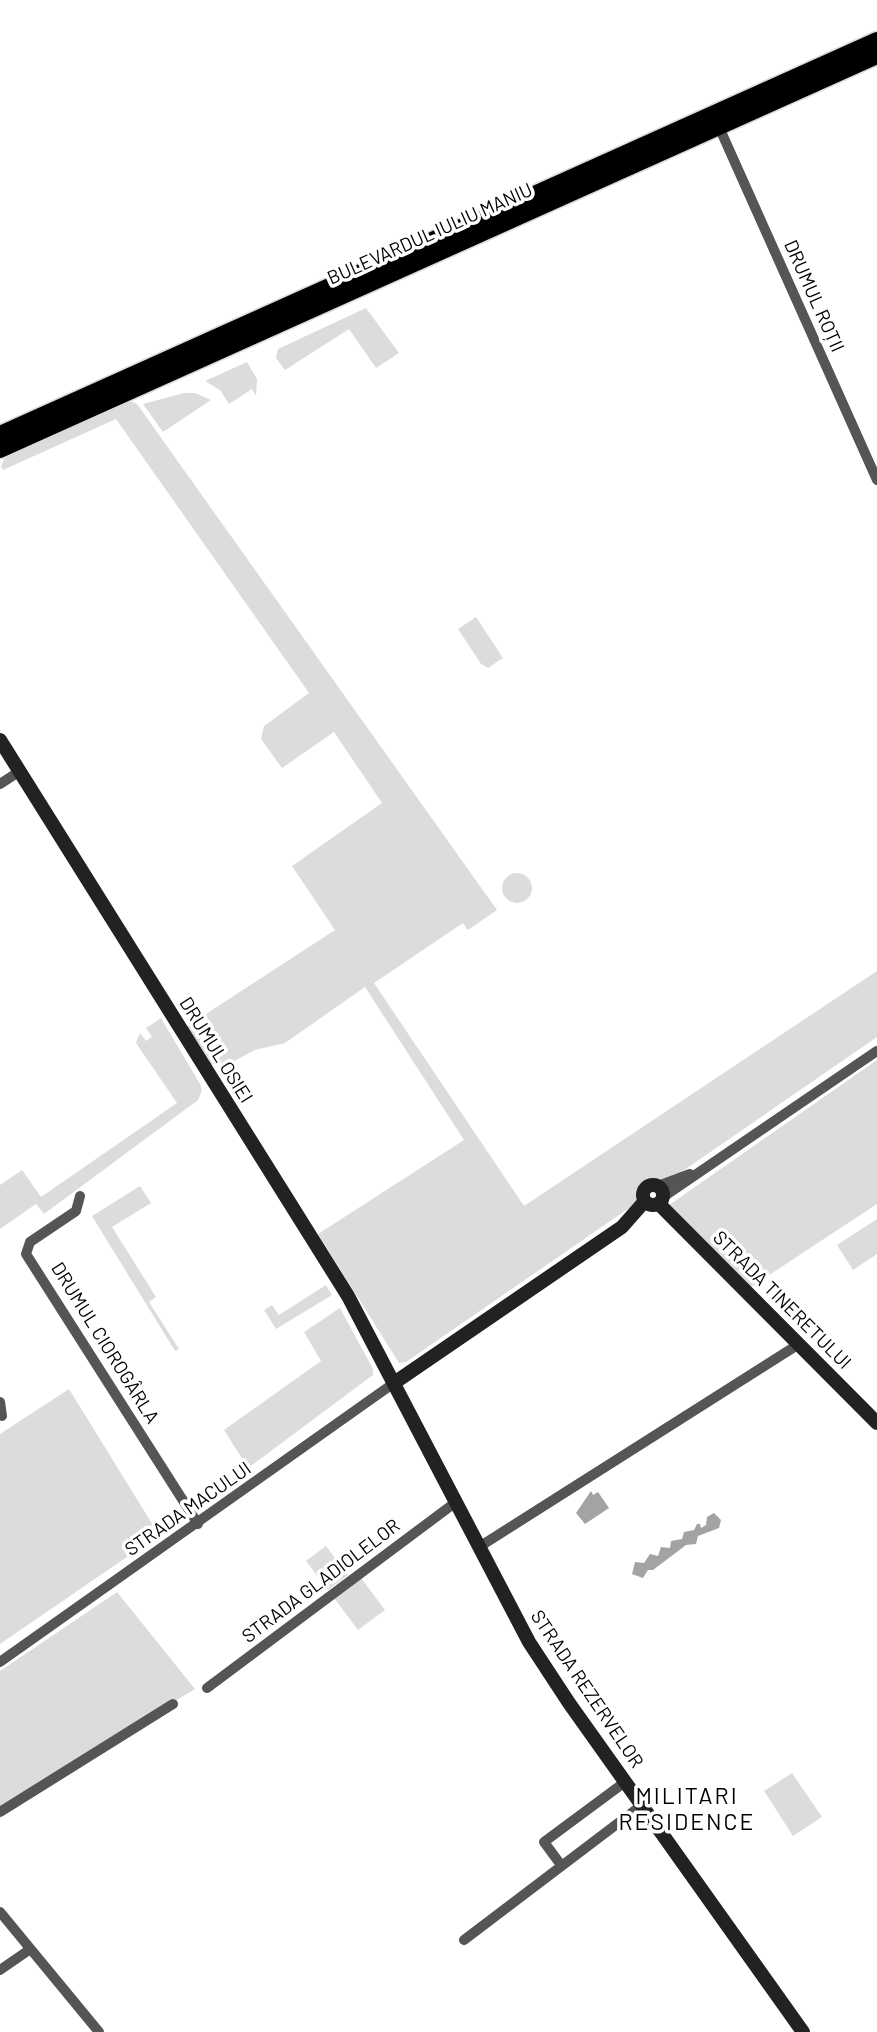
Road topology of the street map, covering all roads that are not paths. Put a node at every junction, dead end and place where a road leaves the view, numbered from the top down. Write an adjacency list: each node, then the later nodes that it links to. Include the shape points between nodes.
1 (877, 40): 4 (main road, BULEVARDUL IULIU MANIU)
2 (877, 56): 3 (main road, BULEVARDUL IULIU MANIU)
3 (719, 127): 5 (main road, BULEVARDUL IULIU MANIU); 9 (street, DRUMUL ROȚII)
4 (454, 230): 5 (main road); 6 (main road, BULEVARDUL IULIU MANIU)
5 (437, 253): 6 (main road, BULEVARDUL IULIU MANIU)
6 (240, 335): 7 (main road, BULEVARDUL IULIU MANIU); 8 (main road, BULEVARDUL IULIU MANIU)
7 (0, 434)
8 (0, 450)
9 (877, 480)
10 (0, 740): 11 (street, DRUMUL OSIEI)
11 (20, 771): 12 (street); 17 (street, DRUMUL OSIEI, via 348,1296)
12 (0, 784)
13 (877, 1051): 15 (street, via 715,1163)
14 (79, 1196): 24 (street, DRUMUL CIOROGÂRLA, via 75,1211 30,1242 26,1254)
15 (656, 1197): 16 (street, STRADA TINERETULUI); 18 (street, via 622,1227)
16 (799, 1344): 22 (street, STRADA TINERETULUI); 25 (street)
17 (386, 1367): 18 (street, DRUMUL OSIEI); 19 (street)
18 (394, 1383): 19 (street, STRADA MACULUI); 23 (street, STRADA REZERVELOR)
19 (378, 1394): 24 (street, STRADA MACULUI)
20 (0, 1402): 21 (street)
21 (2, 1416)
22 (877, 1423)
23 (456, 1502): 25 (street, STRADA REZERVELOR); 27 (street, STRADA GLADIOLELOR)
24 (198, 1524): 26 (street, STRADA MACULUI)
25 (479, 1547): 29 (street, STRADA REZERVELOR, via 528,1642)
26 (0, 1662)
27 (207, 1688)
28 (173, 1704): 31 (street)
29 (625, 1782): 30 (street, STRADA REZERVELOR); 32 (street, via 544,1842)
30 (642, 1805): 32 (street); 38 (street, STRADA REZERVELOR)
31 (0, 1812)
32 (561, 1865): 34 (street)
33 (0, 1912): 35 (street)
34 (464, 1940)
35 (29, 1950): 36 (street); 37 (street)
36 (0, 1970)
37 (99, 2032)
38 (803, 2032)

